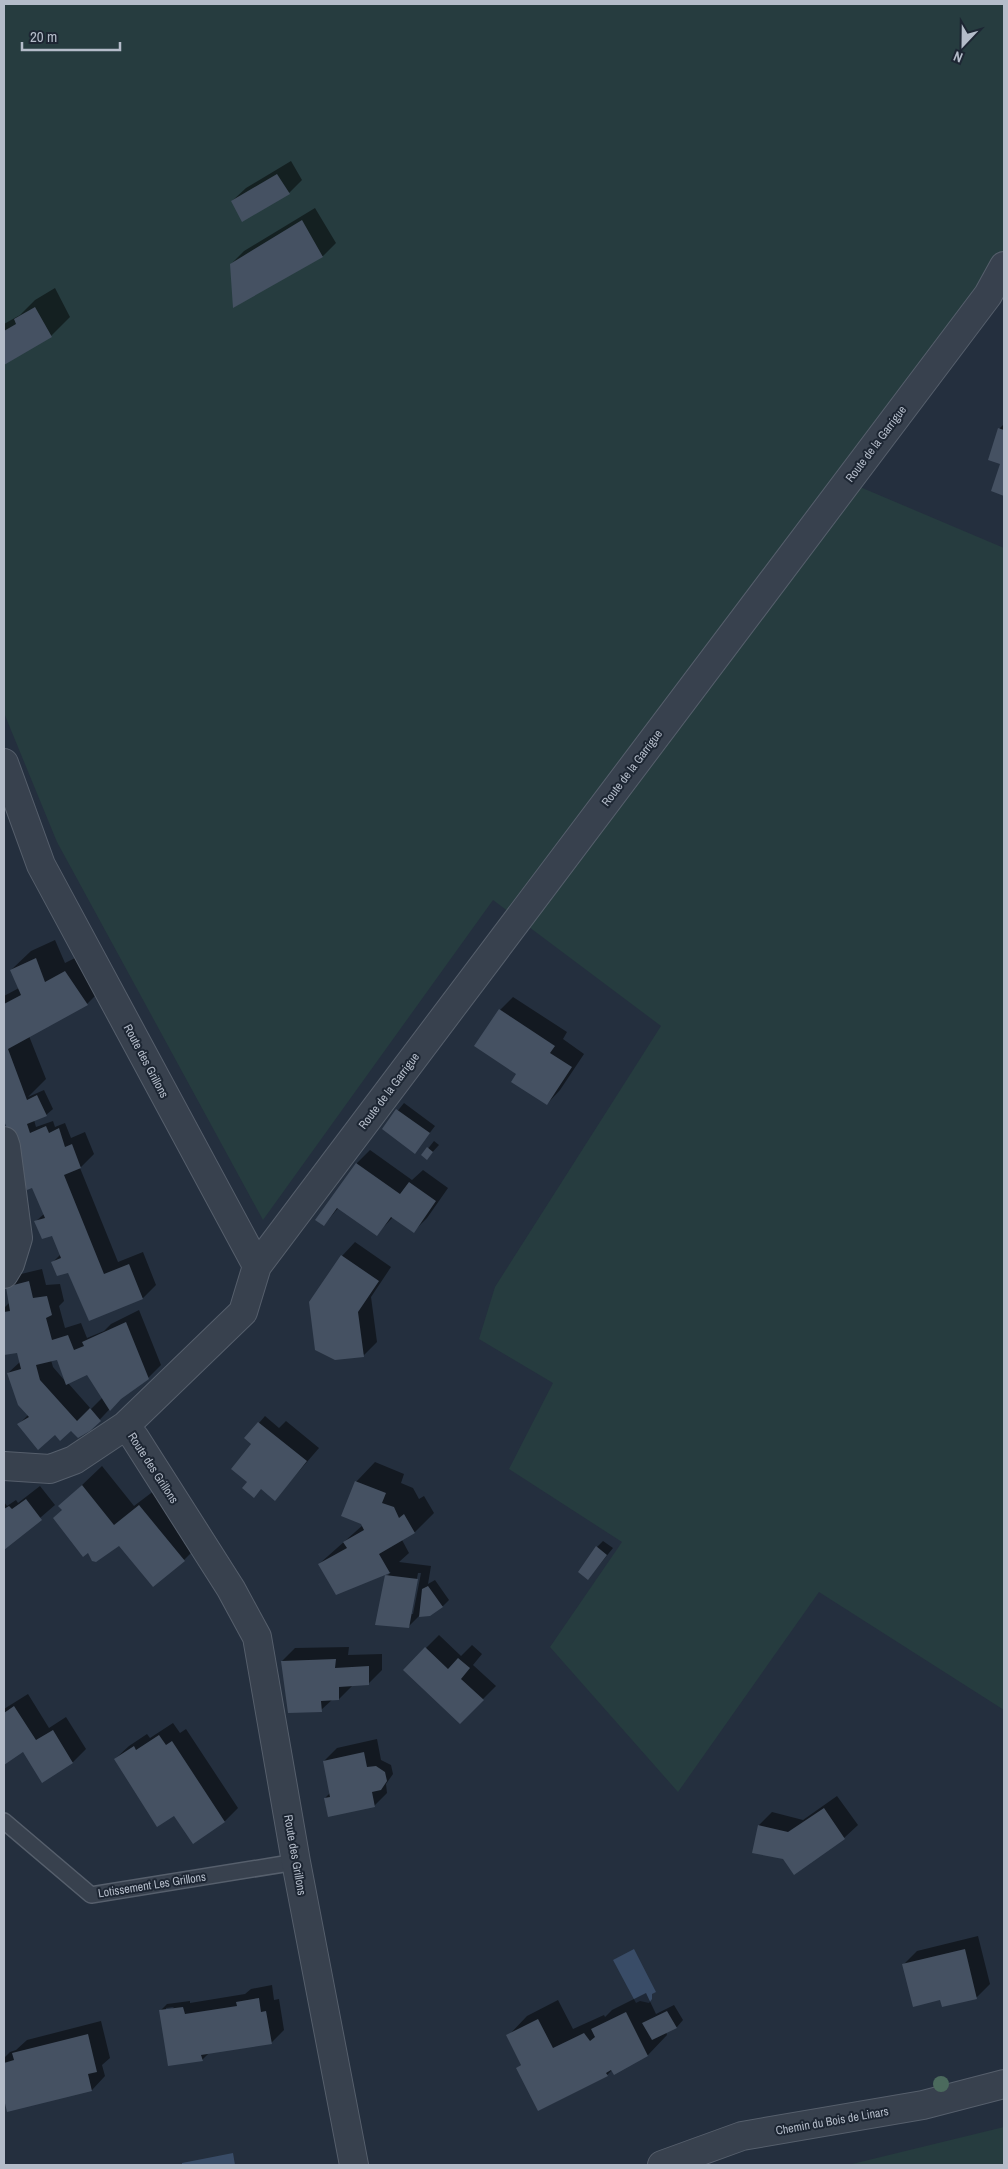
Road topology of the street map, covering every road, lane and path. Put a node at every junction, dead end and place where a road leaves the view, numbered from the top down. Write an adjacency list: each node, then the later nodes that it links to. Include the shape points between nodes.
1 (1004, 266): 4 (street, Route de la Garrigue, via 988,295)
2 (4, 763): 4 (street, Route des Grillons, via 41,865)
3 (4, 1141): 5 (street, via 18,1238)
4 (257, 1266): 6 (street, Route des Grillons, via 242,1312)
5 (4, 1274)
6 (125, 1426): 7 (street, via 74,1460 50,1469); 9 (street, Route des Grillons, via 231,1589 257,1637)
7 (4, 1466)
8 (4, 1821): 9 (lane, Lotissement Les Grillons, via 91,1895)
9 (296, 1862): 11 (street, Route des Grillons)
10 (1004, 2084): 12 (street, Chemin du Bois de Linars, via 923,2106 742,2136)
11 (354, 2165)
12 (662, 2165)

